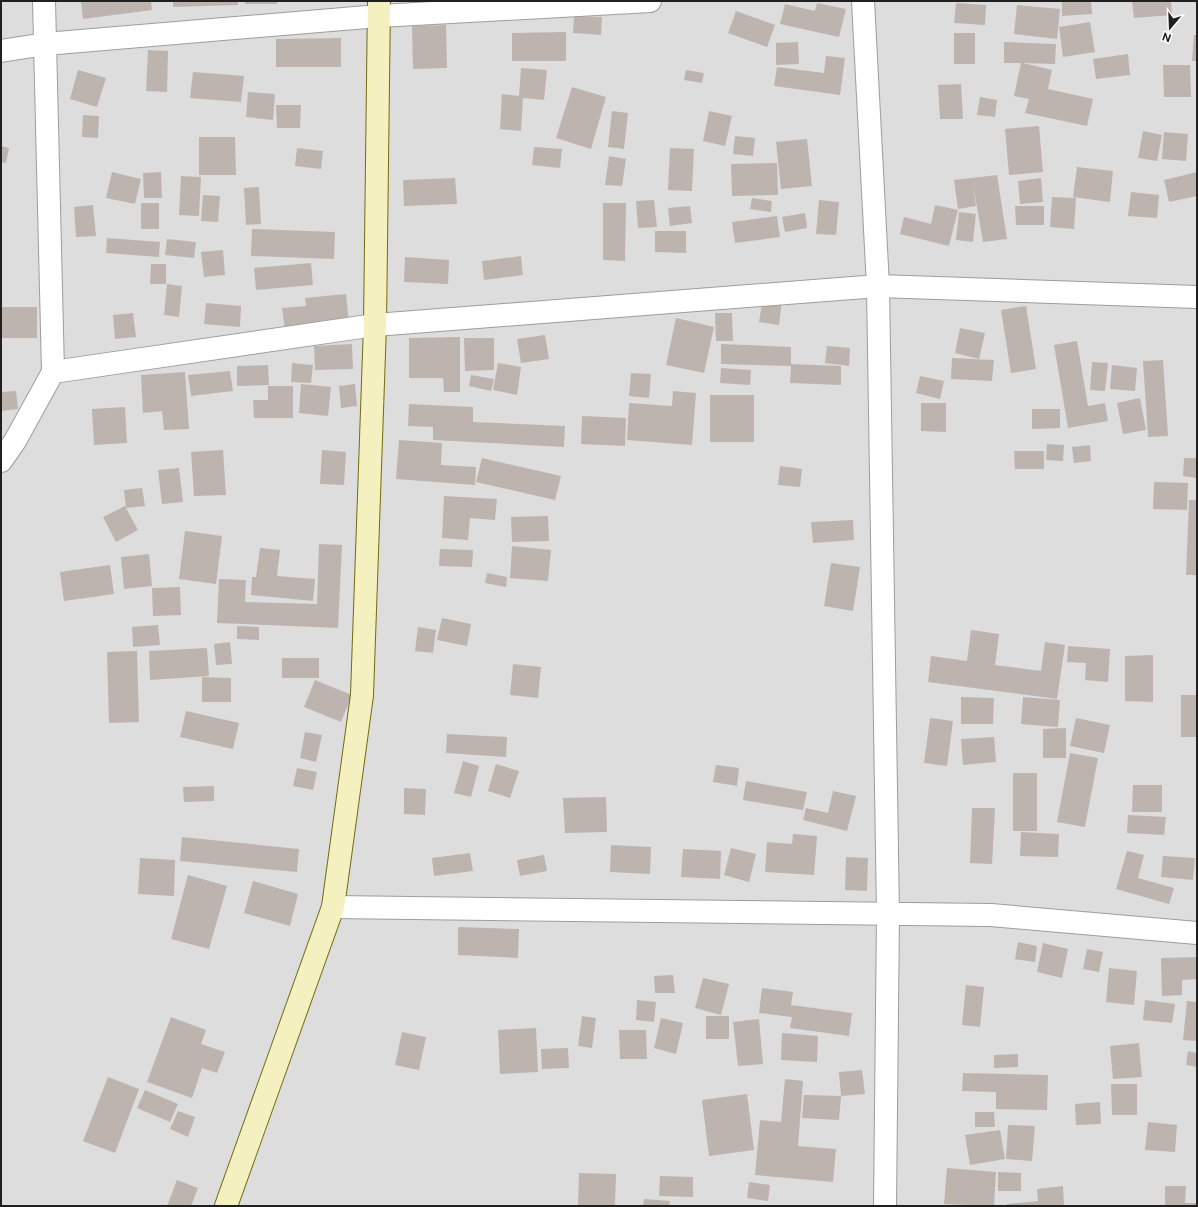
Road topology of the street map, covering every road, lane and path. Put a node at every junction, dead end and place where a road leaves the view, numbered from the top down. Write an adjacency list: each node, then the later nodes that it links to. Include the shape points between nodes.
1 (44, 1): 5 (street)
2 (650, 1): 4 (street)
3 (863, 1): 7 (street)
4 (379, 9): 5 (street); 9 (street)
5 (45, 44): 6 (street); 10 (street)
6 (1, 51)
7 (878, 286): 8 (street); 9 (street); 13 (street)
8 (1197, 297)
9 (375, 325): 10 (street); 12 (street, via 362,695)
10 (53, 372): 11 (street)
11 (1, 461)
12 (333, 907): 13 (street); 15 (street)
13 (888, 914): 14 (street, via 991,915); 16 (street)
14 (1197, 934)
15 (226, 1206)
16 (886, 1206)

